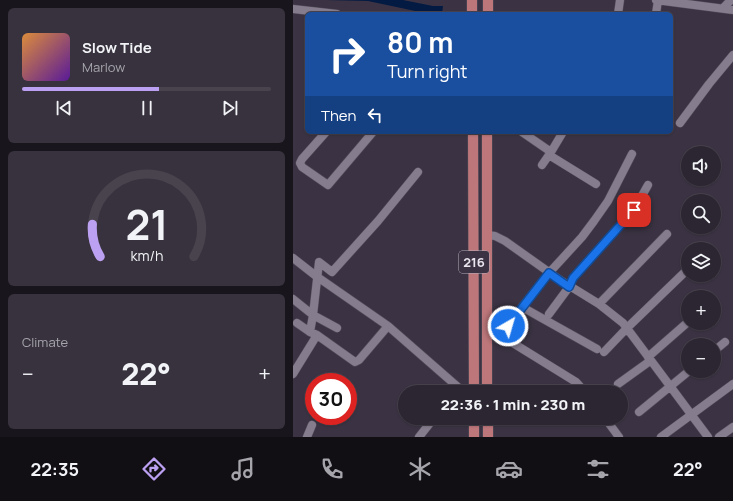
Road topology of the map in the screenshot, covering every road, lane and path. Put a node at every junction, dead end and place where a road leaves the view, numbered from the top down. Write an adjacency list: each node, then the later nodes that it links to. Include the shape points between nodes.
1 (472, 0): 9 (main road)
2 (620, 0): 10 (street)
3 (661, 0): 5 (street); 11 (street)
4 (731, 0): 5 (street)
5 (723, 8): 7 (street)
6 (293, 9): 8 (street)
7 (733, 10)
8 (319, 12)
9 (472, 12)
10 (618, 12)
11 (657, 12)
12 (733, 55): 13 (street)
13 (680, 124)
14 (324, 134): 15 (street, via 301,163 302,167 328,185)
15 (371, 134)
16 (473, 134): 54 (main road, 216)
17 (487, 134): 26 (main road, 216)
18 (525, 134): 20 (street)
19 (562, 134): 20 (street)
20 (550, 153): 22 (street); 24 (street)
21 (632, 154): 29 (street, via 608,201 582,237)
22 (542, 165)
23 (418, 172): 30 (street, via 332,272 319,262)
24 (596, 184)
25 (648, 185): 32 (street, via 634,210 573,278)
26 (487, 234): 29 (street, via 500,238); 44 (main road, 216)
27 (667, 234): 34 (street)
28 (293, 258): 30 (street)
29 (549, 273): 32 (street); 35 (street)
30 (316, 276): 37 (street); 39 (street)
31 (681, 276): 41 (street)
32 (569, 287): 34 (street); 36 (street)
33 (293, 299): 37 (street)
34 (599, 304): 41 (street)
35 (522, 307): 41 (street, via 601,350); 45 (street)
36 (549, 314)
37 (313, 315): 40 (street); 43 (street)
38 (297, 322): 43 (street)
39 (388, 326): 43 (street, via 355,362); 53 (street)
40 (337, 328)
41 (627, 328): 48 (street)
42 (681, 329): 48 (street)
43 (313, 334): 49 (street)
44 (487, 335): 45 (street); 55 (main road, 216)
45 (501, 335): 56 (street)
46 (725, 342): 47 (street)
47 (721, 345)
48 (649, 359): 51 (street); 57 (street)
49 (293, 374)
50 (681, 378): 57 (street)
51 (618, 384)
52 (733, 384): 59 (street)
53 (452, 385)
54 (474, 385)
55 (487, 385)
56 (579, 385)
57 (671, 387): 58 (street); 59 (street)
58 (639, 412)
59 (691, 414): 71 (street); 72 (street)
60 (311, 425): 66 (street)
61 (428, 425): 67 (street)
62 (474, 425): 68 (main road)
63 (487, 425): 69 (main road)
64 (610, 425): 70 (street)
65 (733, 428): 73 (street)
66 (307, 437)
67 (419, 437)
68 (474, 437)
69 (487, 437)
70 (619, 437)
71 (661, 437)
72 (708, 437)
73 (719, 437)

